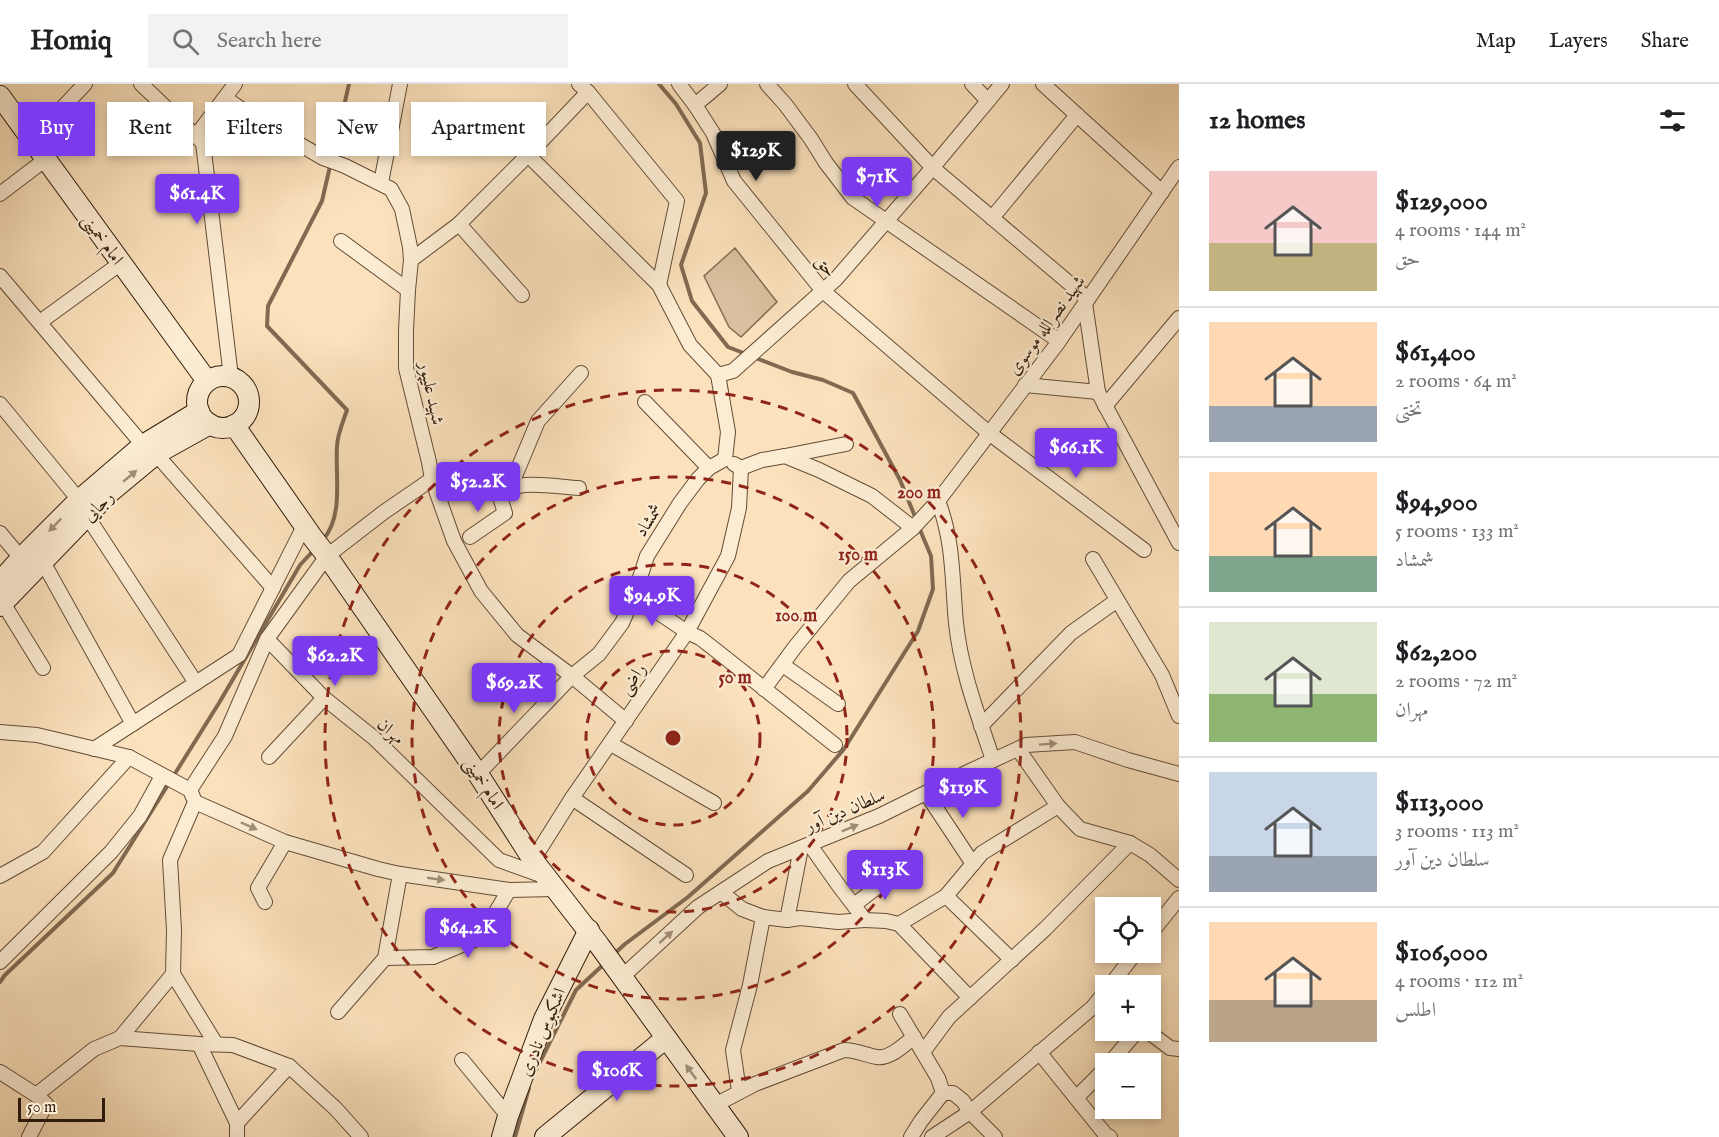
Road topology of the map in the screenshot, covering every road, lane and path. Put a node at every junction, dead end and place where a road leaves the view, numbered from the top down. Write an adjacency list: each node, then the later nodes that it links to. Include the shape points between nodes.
1 (85, 84): 18 (street)
2 (141, 84): 14 (street)
3 (163, 84): 14 (street)
4 (235, 84): 16 (street)
5 (400, 84): 30 (street)
6 (678, 84): 19 (street, حق)
7 (720, 84): 19 (street)
8 (767, 84): 34 (street, via 853,198)
9 (855, 84): 29 (street)
10 (972, 84): 17 (street)
11 (1002, 84): 17 (street)
12 (1052, 87): 20 (street)
13 (583, 88): 22 (street); 40 (street, via 677,201)
14 (152, 95): 23 (street)
15 (0, 96): 21 (main road, امام خمینی)
16 (225, 98): 23 (street); 30 (street, شهید علیپور, via 323,158)
17 (988, 101): 29 (street)
18 (68, 102)
19 (695, 105): 42 (street, حق, via 713,133 734,180)
20 (1077, 115): 31 (street); 33 (street)
21 (18, 121)
22 (546, 133)
23 (196, 136): 50 (street, via 203,143)
24 (44, 156): 27 (main road, امام خمینی)
25 (527, 156): 35 (street)
26 (529, 156): 40 (street)
27 (46, 159): 32 (street); 38 (main road, امام خمینی)
28 (1179, 167): 31 (street, شهید نصرالله موسوی)
29 (933, 168): 33 (street); 34 (street)
30 (381, 183): 37 (street, شهید علیپور, via 391,189 402,209)
31 (1162, 192): 44 (street, شهید نصرالله موسوی)
32 (0, 194)
33 (992, 218): 44 (street)
34 (887, 220): 42 (street); 47 (street)
35 (459, 224): 37 (street); 43 (street)
36 (341, 241): 41 (street)
37 (411, 260): 41 (street, شهید علیپور)
38 (121, 262): 46 (street); 51 (main road, امام خمینی)
39 (0, 276): 46 (street)
40 (660, 285): 49 (street, via 690,345)
41 (408, 290): 66 (street, شهید علیپور, via 406,368)
42 (823, 291): 49 (street, via 733,370); 59 (street, حق)
43 (522, 295)
44 (1087, 301): 47 (street, شهید نصرالله موسوی); 53 (street)
45 (1179, 318): 56 (street)
46 (40, 322): 61 (street)
47 (1059, 341): 52 (street, شهید نصرالله موسوی)
48 (581, 374): 68 (street, via 538,421)
49 (718, 375): 63 (street, via 728,432)
50 (231, 377): 51 (main road, via 222,375); 58 (main road, via 249,395 247,413)
51 (207, 381): 57 (main road, via 197,403)
52 (1025, 385): 53 (street); 59 (street, شهید نصرالله موسوی)
53 (1098, 392): 56 (street)
54 (645, 402): 64 (street)
55 (0, 404): 70 (street)
56 (1105, 406): 75 (street)
57 (204, 418): 58 (main road, via 217,427); 61 (main road, رجایی)
58 (234, 425): 74 (main road, امام خمینی)
59 (989, 433): 69 (street, شهید نصرالله موسوی); 76 (street, حق)
60 (846, 444): 62 (street)
61 (149, 450): 70 (main road, رجایی, via 109,493); 81 (street)
62 (785, 456): 65 (street); 71 (street, via 872,496)
63 (725, 459): 64 (street, شمشاد); 65 (street)
64 (710, 468): 82 (street, شمشاد, via 680,503 646,556)
65 (741, 468): 85 (street, راضی, via 739,508 728,556)
66 (432, 479): 68 (street, via 464,477); 74 (street, via 384,512); 89 (street, شهید علیپور, via 454,541 481,591 517,635)
67 (579, 488): 68 (street, via 528,485)
68 (505, 491): 73 (street, via 505,513)
69 (938, 501): 71 (street, شهید نصرالله موسوی); 97 (street, via 946,522 956,624 967,684)
70 (83, 508): 77 (main road, رجایی, one-way to 77); 79 (main road, رجایی); 90 (street)
71 (913, 528): 87 (street, via 849,581)
72 (0, 533): 77 (street)
73 (470, 537)
74 (317, 542): 81 (street); 86 (street); 106 (main road, امام خمینی)
75 (1179, 543)
76 (1144, 550)
77 (21, 558): 80 (main road, رجایی)
78 (1093, 559): 83 (street)
79 (43, 562): 84 (main road, رجایی); 96 (street)
80 (0, 582)
81 (273, 588): 90 (street, via 238,655)
82 (634, 596): 85 (street); 89 (street, شمشاد, via 622,623 599,654)
83 (1116, 601): 94 (street, via 1162,675); 97 (street, via 1071,633)
84 (2, 605): 88 (street)
85 (687, 632): 91 (street); 95 (street, راضی)
86 (267, 639): 92 (street, مهران); 109 (street, via 225,736)
87 (783, 665): 91 (street); 93 (street)
88 (43, 668)
89 (572, 676): 95 (street, شهید علیپور); 106 (street, شمشاد)
90 (196, 683): 96 (street)
91 (764, 689): 100 (street)
92 (324, 698): 104 (street); 124 (street, مهران, via 374,738 499,860)
93 (838, 704)
94 (1179, 716)
95 (626, 721): 99 (street, راضی)
96 (133, 724): 101 (street)
97 (981, 726): 105 (street)
98 (2, 733): 101 (street, via 37,735)
99 (610, 744): 111 (street, راضی); 112 (street)
100 (835, 745)
101 (94, 749): 103 (street)
102 (1018, 749): 105 (street, سلطان دین آور); 107 (street, سلطان دین آور, one-way to 107, via 1075,742); 113 (street)
103 (129, 757): 108 (street); 122 (street, via 43,852)
104 (269, 757)
105 (993, 760): 110 (street, سلطان دین آور)
106 (478, 774): 117 (main road, امام خمینی)
107 (1179, 774)
108 (162, 776): 109 (street); 139 (street, via 140,816 111,852)
109 (187, 792): 114 (street, one-way to 114); 142 (street, via 170,860)
110 (926, 793): 116 (street, سلطان دین آور, one-way to 110); 118 (street)
111 (572, 798): 117 (street, راضی); 121 (street)
112 (714, 803)
113 (1058, 806): 115 (street, via 1080,829); 118 (street, via 982,853)
114 (285, 842): 120 (street); 129 (street, via 258,888)
115 (1130, 843): 123 (street); 138 (street)
116 (805, 847): 126 (street, سلطان دین آور, via 768,861); 130 (street); 132 (street)
117 (533, 860): 124 (main road, امام خمینی)
118 (974, 864): 127 (street)
119 (897, 872): 130 (street)
120 (400, 874): 125 (street, one-way to 125); 137 (street)
121 (686, 875)
122 (0, 876)
123 (1179, 880)
124 (551, 883): 125 (street); 136 (main road, امام خمینی)
125 (509, 890): 137 (street, via 481,937 433,957)
126 (722, 892): 131 (street, via 742,909); 141 (street, سلطان دین آور, one-way to 126)
127 (946, 896): 135 (street); 138 (street)
128 (1179, 898): 134 (street)
129 (265, 902)
130 (854, 905): 133 (street)
131 (763, 917): 132 (street); 163 (street, via 733,1050)
132 (787, 920): 133 (street)
133 (865, 920): 135 (street)
134 (1161, 920)
135 (899, 924): 144 (street)
136 (594, 938): 141 (main road, امام خمینی); 169 (main road, اشکبوس نادری, via 544,1019)
137 (385, 958): 146 (street)
138 (1012, 960): 144 (street)
139 (0, 962)
140 (1128, 963): 143 (street)
141 (618, 970): 150 (main road, امام خمینی)
142 (173, 974): 149 (street); 154 (street)
143 (1118, 975)
144 (970, 998): 156 (street, via 949,1017)
145 (1095, 1005): 157 (street)
146 (338, 1012)
147 (900, 1014): 148 (street)
148 (914, 1037): 156 (street); 163 (street, via 894,1053 879,1058 844,1050)
149 (120, 1038): 153 (street); 166 (street, via 94,1049)
150 (666, 1038): 167 (main road, امام خمینی, one-way to 150); 175 (main road)
151 (1128, 1041): 158 (street)
152 (1161, 1041): 155 (street)
153 (200, 1044): 154 (street); 170 (street)
154 (216, 1044): 160 (street, via 233,1045)
155 (1179, 1049)
156 (923, 1052): 164 (street)
157 (1039, 1052): 165 (street); 168 (street)
158 (1118, 1053)
159 (462, 1060): 169 (street)
160 (289, 1066): 170 (street); 173 (street)
161 (0, 1072): 166 (street)
162 (1095, 1079): 165 (street)
163 (739, 1091): 167 (street)
164 (943, 1093): 168 (street, via 953,1093); 177 (street)
165 (1076, 1098): 171 (street)
166 (41, 1100): 172 (street)
167 (715, 1105): 176 (main road, امام خمینی)
168 (970, 1112): 178 (street); 179 (street)
169 (508, 1116): 174 (main road, اشکبوس نادری)
170 (237, 1130)
171 (1106, 1136)
172 (29, 1137)
173 (361, 1137)
174 (502, 1137)
175 (545, 1137)
176 (738, 1137)
177 (911, 1137)
178 (932, 1137)
179 (995, 1137)

